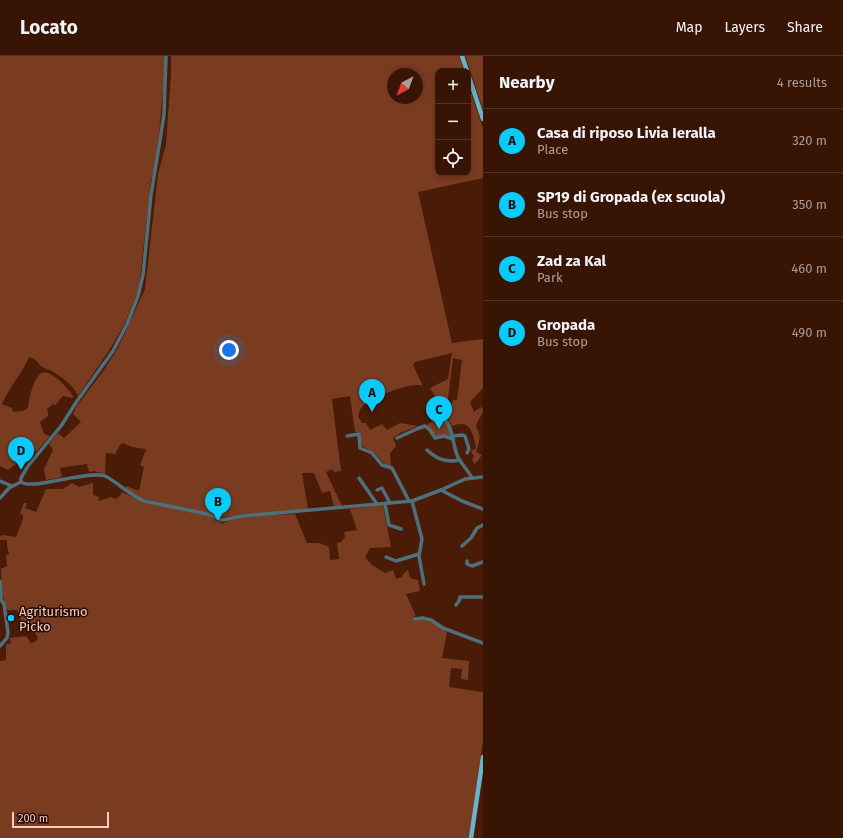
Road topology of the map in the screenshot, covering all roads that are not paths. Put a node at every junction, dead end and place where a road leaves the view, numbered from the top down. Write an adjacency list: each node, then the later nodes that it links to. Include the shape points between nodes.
1 (166, 56): 17 (street, via 164,114 138,296 113,351 61,426 28,466)
2 (462, 56): 3 (main road)
3 (466, 68)
4 (471, 83): 5 (main road)
5 (483, 119)
6 (440, 415): 9 (street, via 445,418)
7 (347, 436): 22 (street, via 359,434 360,448 372,453 382,465 392,468)
8 (397, 438): 9 (street, via 425,426 435,438)
9 (452, 438): 11 (street, via 465,436 469,449); 12 (street)
10 (427, 450): 12 (street, via 440,460)
11 (467, 453)
12 (460, 460): 15 (street)
13 (483, 477): 15 (street)
14 (359, 478): 24 (street)
15 (472, 478): 20 (street)
16 (0, 481): 18 (street)
17 (21, 482): 18 (street); 24 (street, via 34,484 92,474 102,475 138,499 207,514 222,520)
18 (12, 486): 21 (street)
19 (377, 490): 23 (street, via 382,488)
20 (442, 490): 22 (street); 26 (street)
21 (0, 498)
22 (410, 501): 23 (street); 30 (street, via 422,539)
23 (390, 503): 25 (street)
24 (377, 504): 25 (street)
25 (385, 504): 28 (street, via 389,525)
26 (483, 509)
27 (483, 525): 29 (street, via 477,528)
28 (401, 529)
29 (462, 546)
30 (419, 554): 31 (street, via 396,561); 35 (street)
31 (386, 557)
32 (467, 561): 33 (street, via 467,564 472,566)
33 (483, 562)
34 (0, 582): 37 (street)
35 (424, 584)
36 (483, 597): 38 (street, via 460,597)
37 (1, 600): 41 (street, via 4,604 8,632 7,638)
38 (456, 604)
39 (414, 619): 40 (street, via 431,620 443,628)
40 (483, 643)
41 (0, 646)
42 (483, 757): 43 (main road)
43 (481, 780): 44 (main road)
44 (471, 838)

